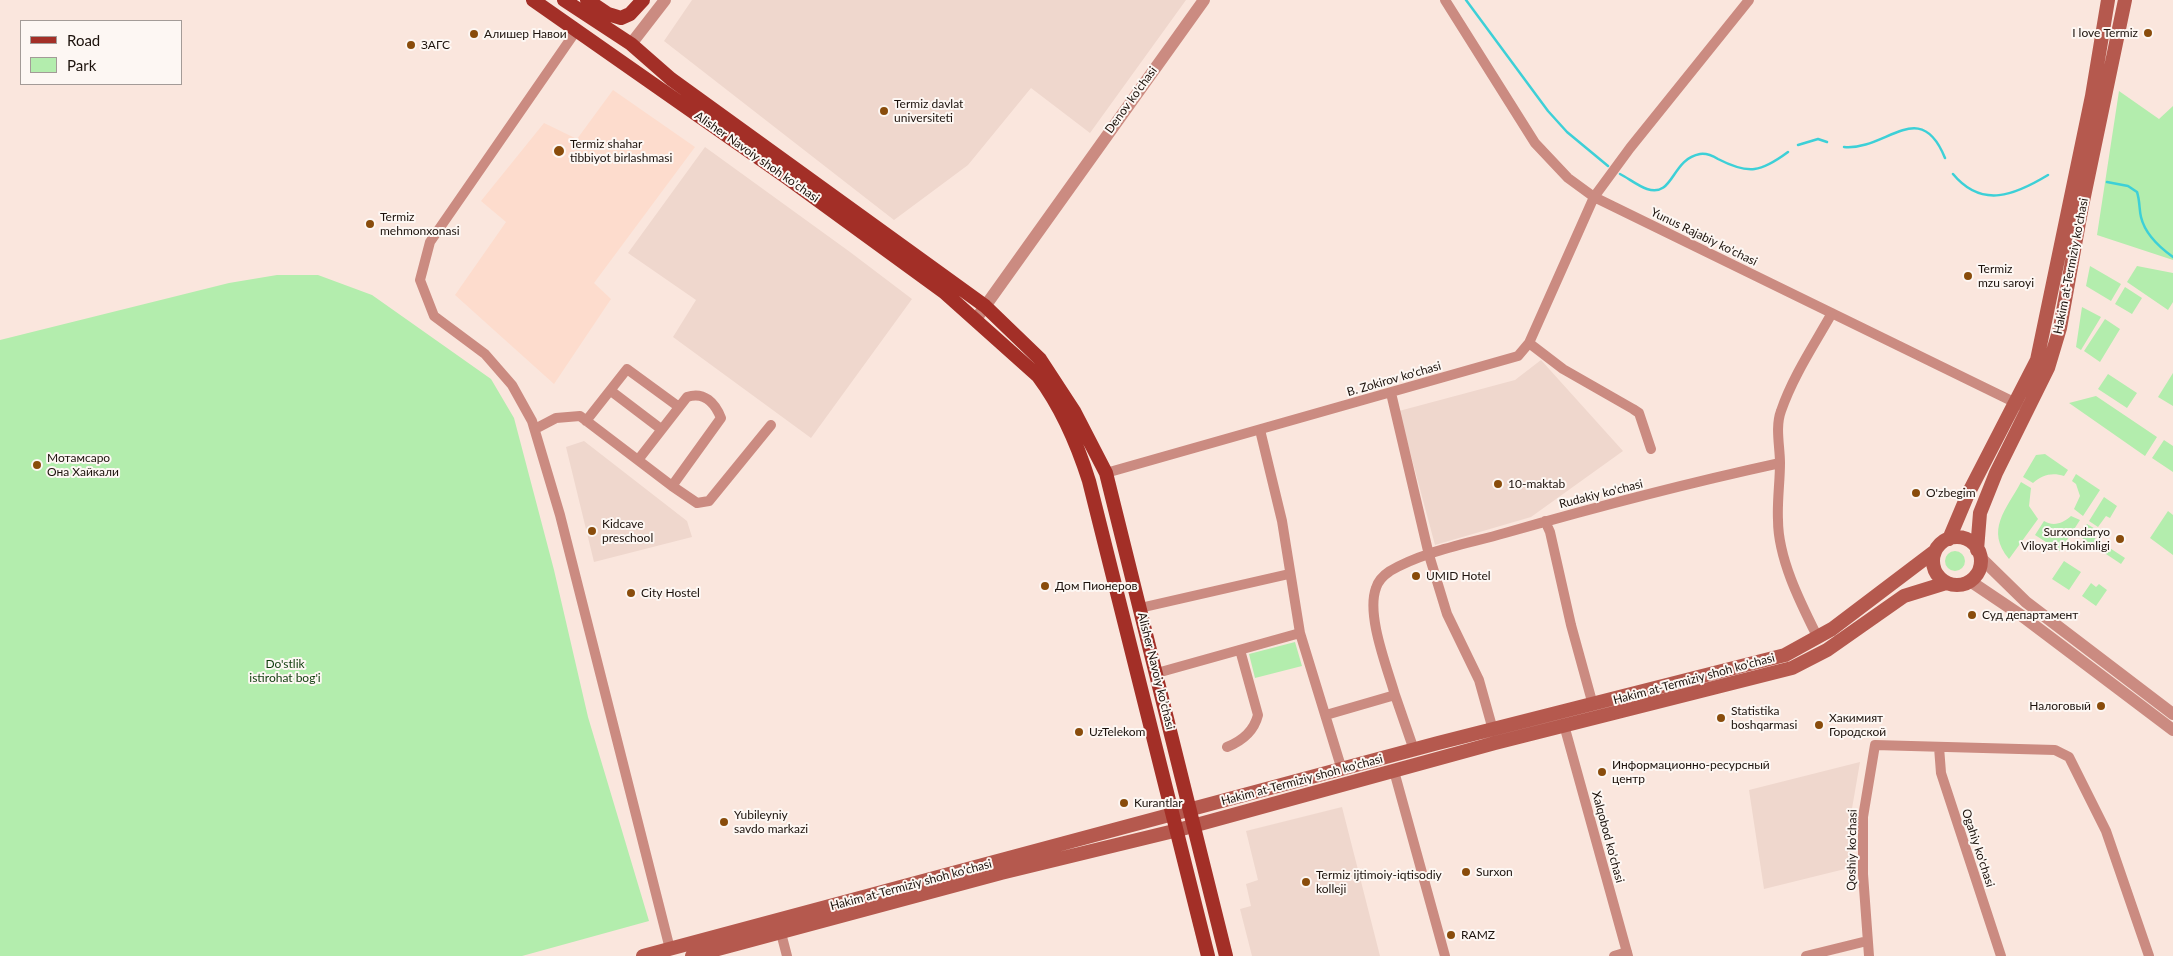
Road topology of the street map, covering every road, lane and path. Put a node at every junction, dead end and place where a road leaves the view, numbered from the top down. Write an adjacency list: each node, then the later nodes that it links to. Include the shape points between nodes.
1 (533, 0): 12 (main road, Alisher Navoiy shoh ko'chasi)
2 (564, 0): 11 (main road, Alisher Navoiy shoh ko'chasi)
3 (587, 0): 4 (main road, via 608,14 621,18 630,14)
4 (643, 0)
5 (665, 0): 13 (street)
6 (1204, 0): 16 (street, Denov ko'chasi)
7 (1446, 0): 15 (street, Yunus Rajabiy ko'chasi, via 1535,143 1568,178)
8 (1749, 0): 15 (street, B. Zokirov ko'chasi)
9 (2108, 0): 22 (main road, Hakim at-Termiziy ko'chasi, via 2046,329)
10 (2126, 0): 22 (main road, Hakim at-Termiziy ko'chasi, via 2060,328 2048,368)
11 (585, 15): 12 (main road, via 577,20); 13 (main road, Alisher Navoiy shoh ko'chasi)
12 (576, 31): 14 (main road, Alisher Navoiy shoh ko'chasi); 26 (street, via 430,242 420,280 434,316 485,354 512,385)
13 (632, 45): 14 (main road, via 631,59); 16 (main road, Alisher Navoiy shoh ko'chasi, via 671,79)
14 (621, 62): 18 (main road, Alisher Navoiy shoh ko'chasi, via 786,176)
15 (1594, 197): 17 (street, Yunus Rajabiy ko'chasi); 19 (street, B. Zokirov ko'chasi)
16 (984, 306): 18 (street, Denov ko'chasi); 32 (main road, Alisher Navoiy ko’chasi, via 1040,359 1074,411)
17 (1832, 314): 22 (street, Yunus Rajabiy ko'chasi); 31 (street, via 1780,412)
18 (976, 319): 60 (main road, Alisher Navoiy ko’chasi, via 1038,376 1054,398 1076,443 1089,481)
19 (1529, 343): 21 (street, B. Zokirov ko'chasi, via 1518,356 1508,360); 29 (street, via 1563,369 1639,414)
20 (611, 391): 23 (street, via 627,369); 24 (street); 27 (street)
21 (1391, 393): 28 (street, B. Zokirov ko'chasi); 38 (street)
22 (2022, 406): 35 (main road, Hakim at-Termiziy ko'chasi, via 1968,494); 37 (main road, Hakim at-Termiziy ko'chasi, via 1980,513)
23 (678, 408): 27 (street); 33 (street, via 687,397 701,395 710,400 721,418)
24 (586, 421): 26 (street, via 580,416 556,418); 30 (street)
25 (771, 426): 33 (street, via 709,501 697,503)
26 (534, 429): 65 (street, via 560,514)
27 (662, 429): 30 (street)
28 (1260, 430): 32 (street, B. Zokirov ko'chasi); 39 (street, via 1282,521)
29 (1651, 449)
30 (638, 460): 33 (street)
31 (1780, 463): 34 (street, Rudakiy ko'chasi); 44 (street, via 1778,522 1782,547 1798,598)
32 (1106, 473): 42 (main road, Alisher Navoiy ko’chasi)
33 (672, 486)
34 (1545, 522): 38 (street, Rudakiy ko'chasi); 48 (street)
35 (1949, 539): 36 (main road); 37 (main road, via 1965,539)
36 (1935, 551): 41 (main road, via 1933,565); 44 (main road, Hakim at-Termiziy shoh ko'chasi)
37 (1979, 553): 40 (main road, via 1978,571); 49 (street, via 2026,602)
38 (1429, 554): 47 (street, Rudakiy ko'chasi, via 1390,571 1376,588 1373,600 1376,626); 52 (street, via 1447,614 1479,680)
39 (1289, 574): 42 (street); 43 (street)
40 (1970, 581): 41 (main road, via 1962,585); 53 (street, via 2022,616)
41 (1946, 583): 51 (main road, Hakim at-Termiziy shoh ko'chasi, via 1904,596 1827,650 1792,668)
42 (1140, 608): 46 (main road, Alisher Navoiy ko’chasi)
43 (1300, 633): 45 (street); 50 (street)
44 (1818, 638): 48 (main road, Hakim at-Termiziy shoh ko'chasi, via 1785,655)
45 (1240, 650): 46 (street); 55 (street, via 1258,715 1241,742)
46 (1157, 672): 59 (main road, Alisher Navoiy ko’chasi)
47 (1395, 695): 50 (street); 56 (street, Rudakiy ko'chasi)
48 (1593, 705): 52 (main road, Hakim at-Termiziy shoh ko'chasi)
49 (2173, 714)
50 (1326, 715): 57 (street)
51 (1564, 726): 58 (main road, Hakim at-Termiziy shoh ko'chasi); 66 (street, Xalqobod ko'chasi)
52 (1492, 730): 56 (main road, Hakim at-Termiziy shoh ko'chasi)
53 (2173, 730)
54 (1939, 746): 64 (street, Qoshiy ko'chasi, via 1875,745 1863,816); 76 (street, Ogahiy ko'chasi, via 1940,773); 77 (street, via 2054,750 2070,757 2106,831)
55 (1227, 747)
56 (1414, 750): 57 (main road, Hakim at-Termiziy shoh ko'chasi)
57 (1342, 770): 59 (main road, Hakim at-Termiziy shoh ko'chasi)
58 (1394, 771): 61 (main road, Hakim at-Termiziy shoh ko'chasi); 72 (street)
59 (1190, 810): 60 (main road, Hakim at-Termiziy shoh ko'chasi); 61 (main road, Alisher Navoiy ko’chasi)
60 (1174, 815): 62 (main road, Alisher Navoiy ko’chasi); 65 (main road, Hakim at-Termiziy shoh ko'chasi)
61 (1194, 825): 62 (main road, Hakim at-Termiziy shoh ko'chasi); 71 (main road, Alisher Navoiy ko’chasi)
62 (1178, 830): 63 (main road, Hakim at-Termiziy shoh ko'chasi, via 1001,873); 70 (main road, Alisher Navoiy ko’chasi)
63 (781, 933): 68 (main road, Hakim at-Termiziy shoh ko'chasi); 69 (street)
64 (1866, 941): 74 (street); 75 (street, Qoshiy ko'chasi)
65 (670, 949): 67 (main road, Hakim at-Termiziy shoh ko'chasi)
66 (1627, 954): 73 (street)
67 (643, 956)
68 (692, 956)
69 (787, 956)
70 (1208, 956)
71 (1226, 956)
72 (1445, 956)
73 (1614, 956)
74 (1806, 956)
75 (1869, 956)
76 (2001, 956)
77 (2149, 956)

